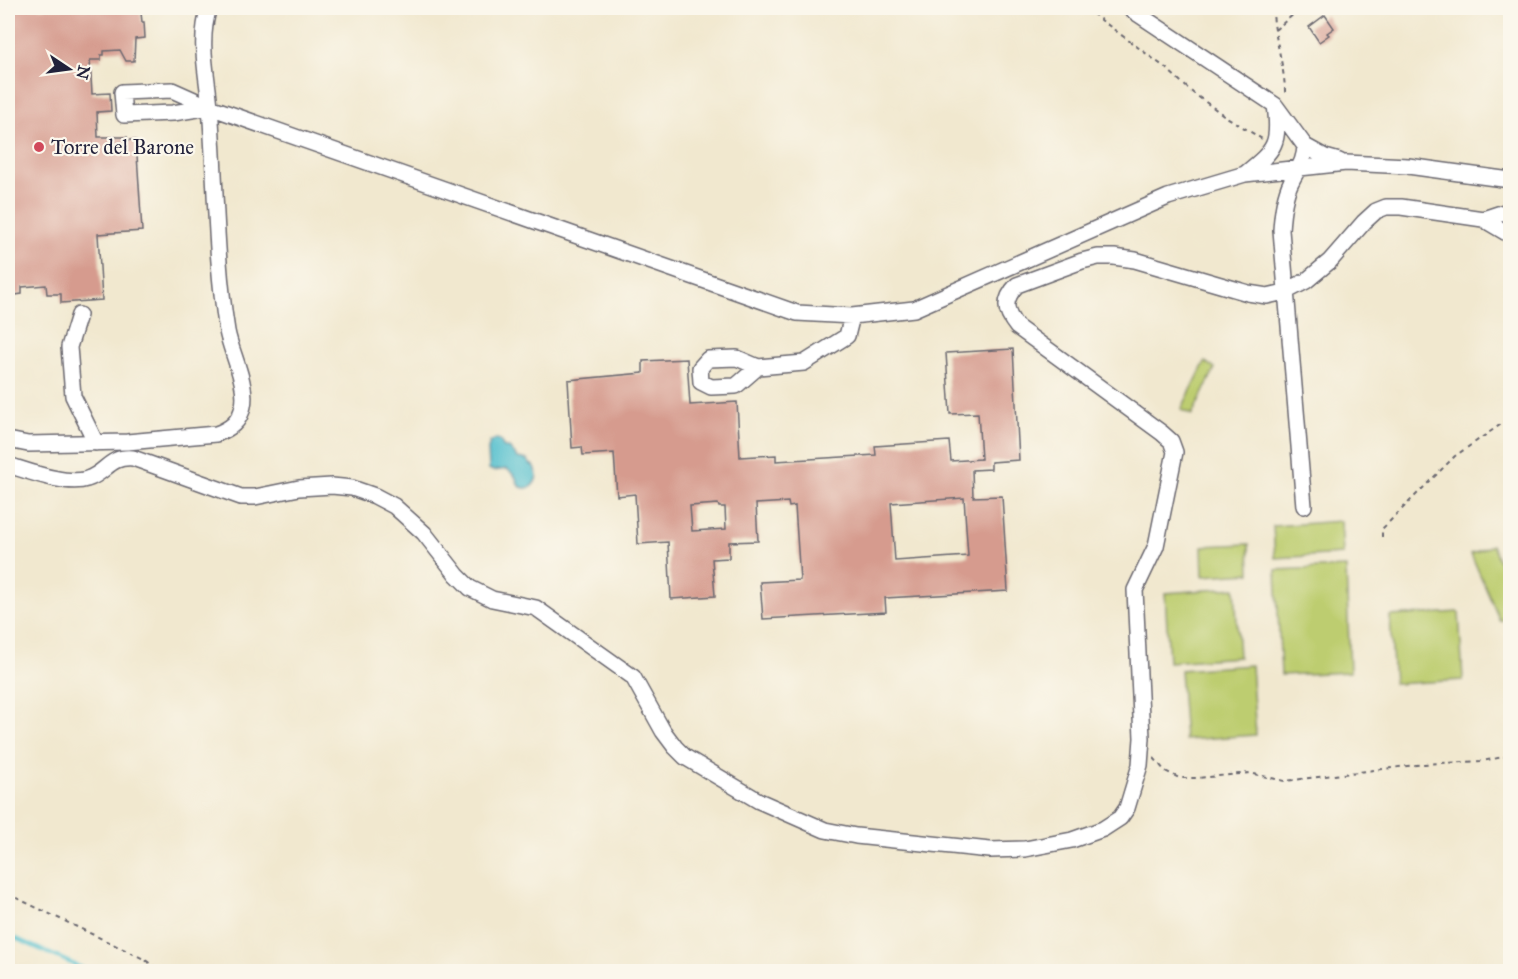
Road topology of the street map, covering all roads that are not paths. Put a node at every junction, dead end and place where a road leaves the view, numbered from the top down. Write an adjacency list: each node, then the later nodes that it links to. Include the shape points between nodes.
1 (209, 8): 4 (street, via 202,39)
2 (1129, 8): 3 (street)
3 (1275, 105): 5 (street); 6 (street)
4 (210, 107): 4 (street, via 124,116 122,92 172,90); 17 (street, via 797,313); 20 (street, via 220,284 244,405 239,419 216,434)
5 (1305, 146): 7 (street); 8 (street)
6 (1274, 148): 9 (street); 10 (street)
7 (1346, 163): 8 (street); 11 (street, via 1408,166)
8 (1300, 167): 9 (street); 15 (street, via 1290,182 1283,207)
9 (1281, 170): 10 (street)
10 (1245, 174): 17 (street, via 1168,197 914,309)
11 (1510, 180)
12 (1510, 210): 13 (street)
13 (1483, 219): 14 (street); 15 (street, via 1386,207 1364,222 1330,261)
14 (1510, 235)
15 (1286, 292): 21 (street, via 1267,296 1248,293 1135,260 1098,257 1017,285 1010,293 1007,311 1017,327 1162,433 1175,452 1156,546 1135,590 1142,738 1140,765 1127,808 1103,829 1025,849 990,850 856,836 825,830 759,801 685,757 663,731 633,677 536,608 492,599 470,588 424,533 394,506 375,496 332,486 241,497 122,457 89,479 77,481); 22 (street)
16 (79, 315): 20 (street, via 69,347 73,396)
17 (852, 316): 18 (street, via 847,336 804,363)
18 (758, 366)
19 (8, 440): 20 (street, via 28,444)
20 (96, 443)
21 (8, 465)
22 (1304, 506)

